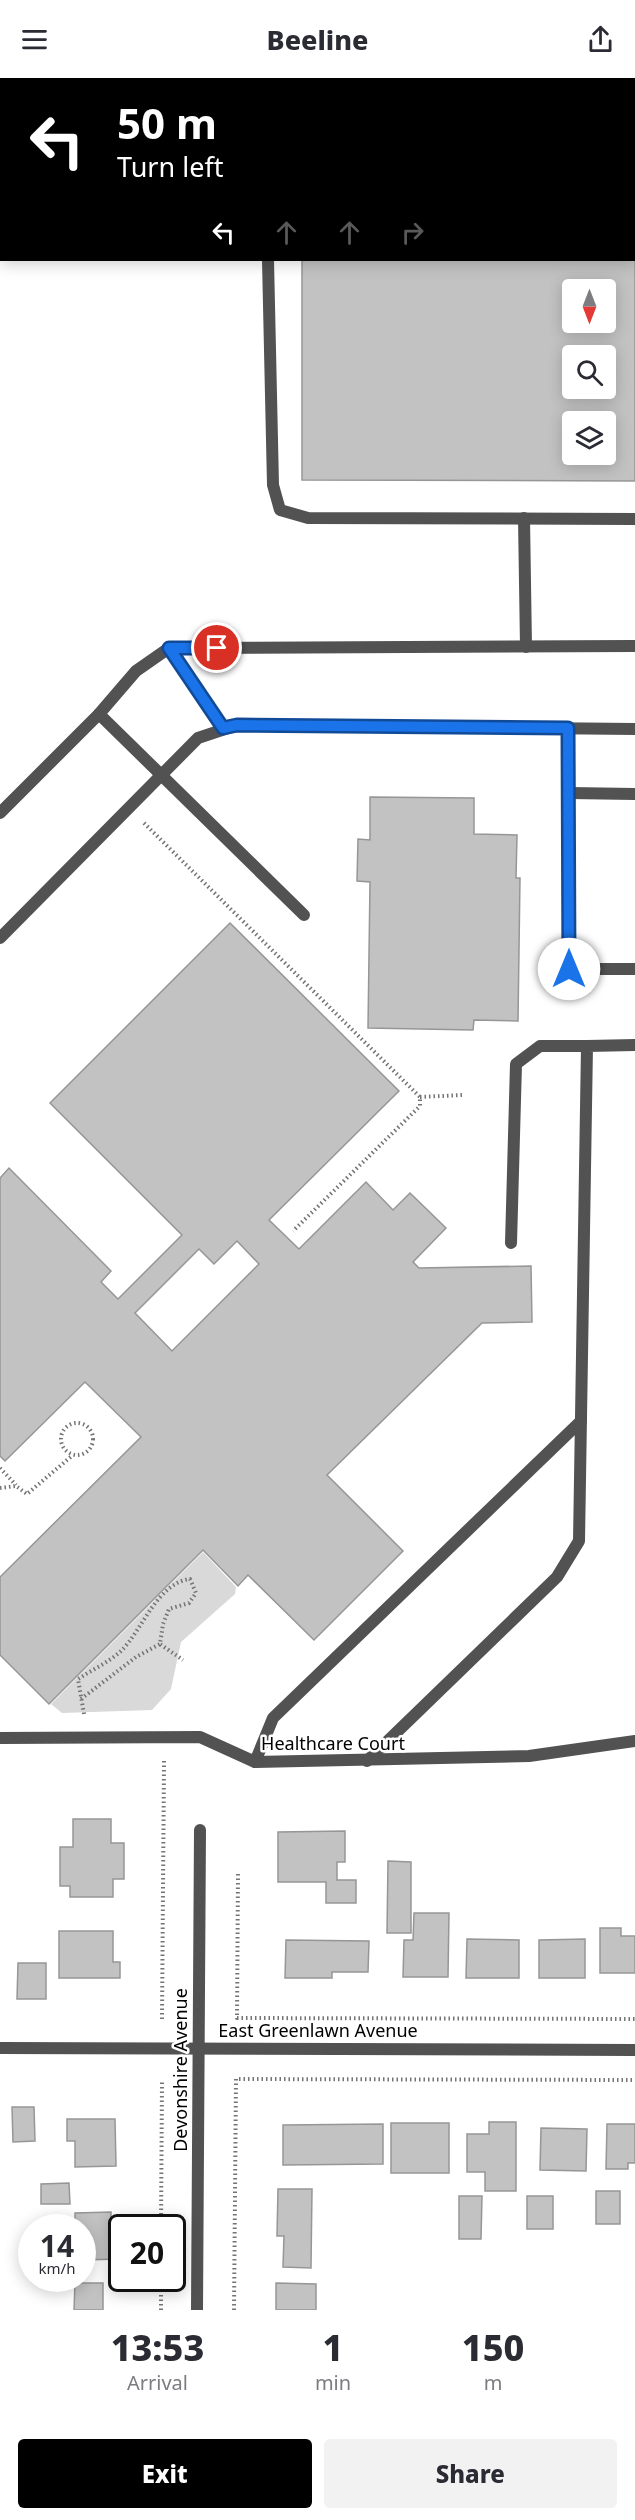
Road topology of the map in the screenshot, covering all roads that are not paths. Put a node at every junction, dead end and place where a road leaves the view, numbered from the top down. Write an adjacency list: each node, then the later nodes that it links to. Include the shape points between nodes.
1 (268, 261): 2 (street, via 273,484 280,510 308,518)
2 (524, 518): 3 (street); 5 (street)
3 (635, 519)
4 (635, 646): 5 (street)
5 (526, 647): 6 (street)
6 (169, 648): 7 (street, via 136,671); 8 (street)
7 (99, 714): 11 (street); 14 (street)
8 (223, 728): 9 (street); 11 (street, via 198,738)
9 (568, 728): 10 (street); 12 (street)
10 (635, 729)
11 (161, 774): 15 (street); 16 (street)
12 (569, 793): 13 (street); 17 (street, via 569,969)
13 (635, 794)
14 (0, 813)
15 (304, 915)
16 (0, 938)
17 (635, 969)
18 (635, 1045): 19 (street)
19 (587, 1046): 20 (street, via 540,1046 516,1064); 21 (street)
20 (511, 1243)
21 (581, 1421): 24 (street, via 579,1541 556,1577); 25 (street, via 273,1718)
22 (0, 1738): 25 (street, Healthcare Court, via 200,1737)
23 (635, 1741): 24 (street, Healthcare Court, via 529,1756)
24 (367, 1761): 25 (street, Healthcare Court)
25 (255, 1762)
26 (200, 1830): 28 (street, Devonshire Avenue)
27 (0, 2048): 28 (street, East Greenlawn Avenue)
28 (198, 2048): 29 (street, East Greenlawn Avenue); 30 (street, Devonshire Avenue)
29 (635, 2050)
30 (197, 2310)

